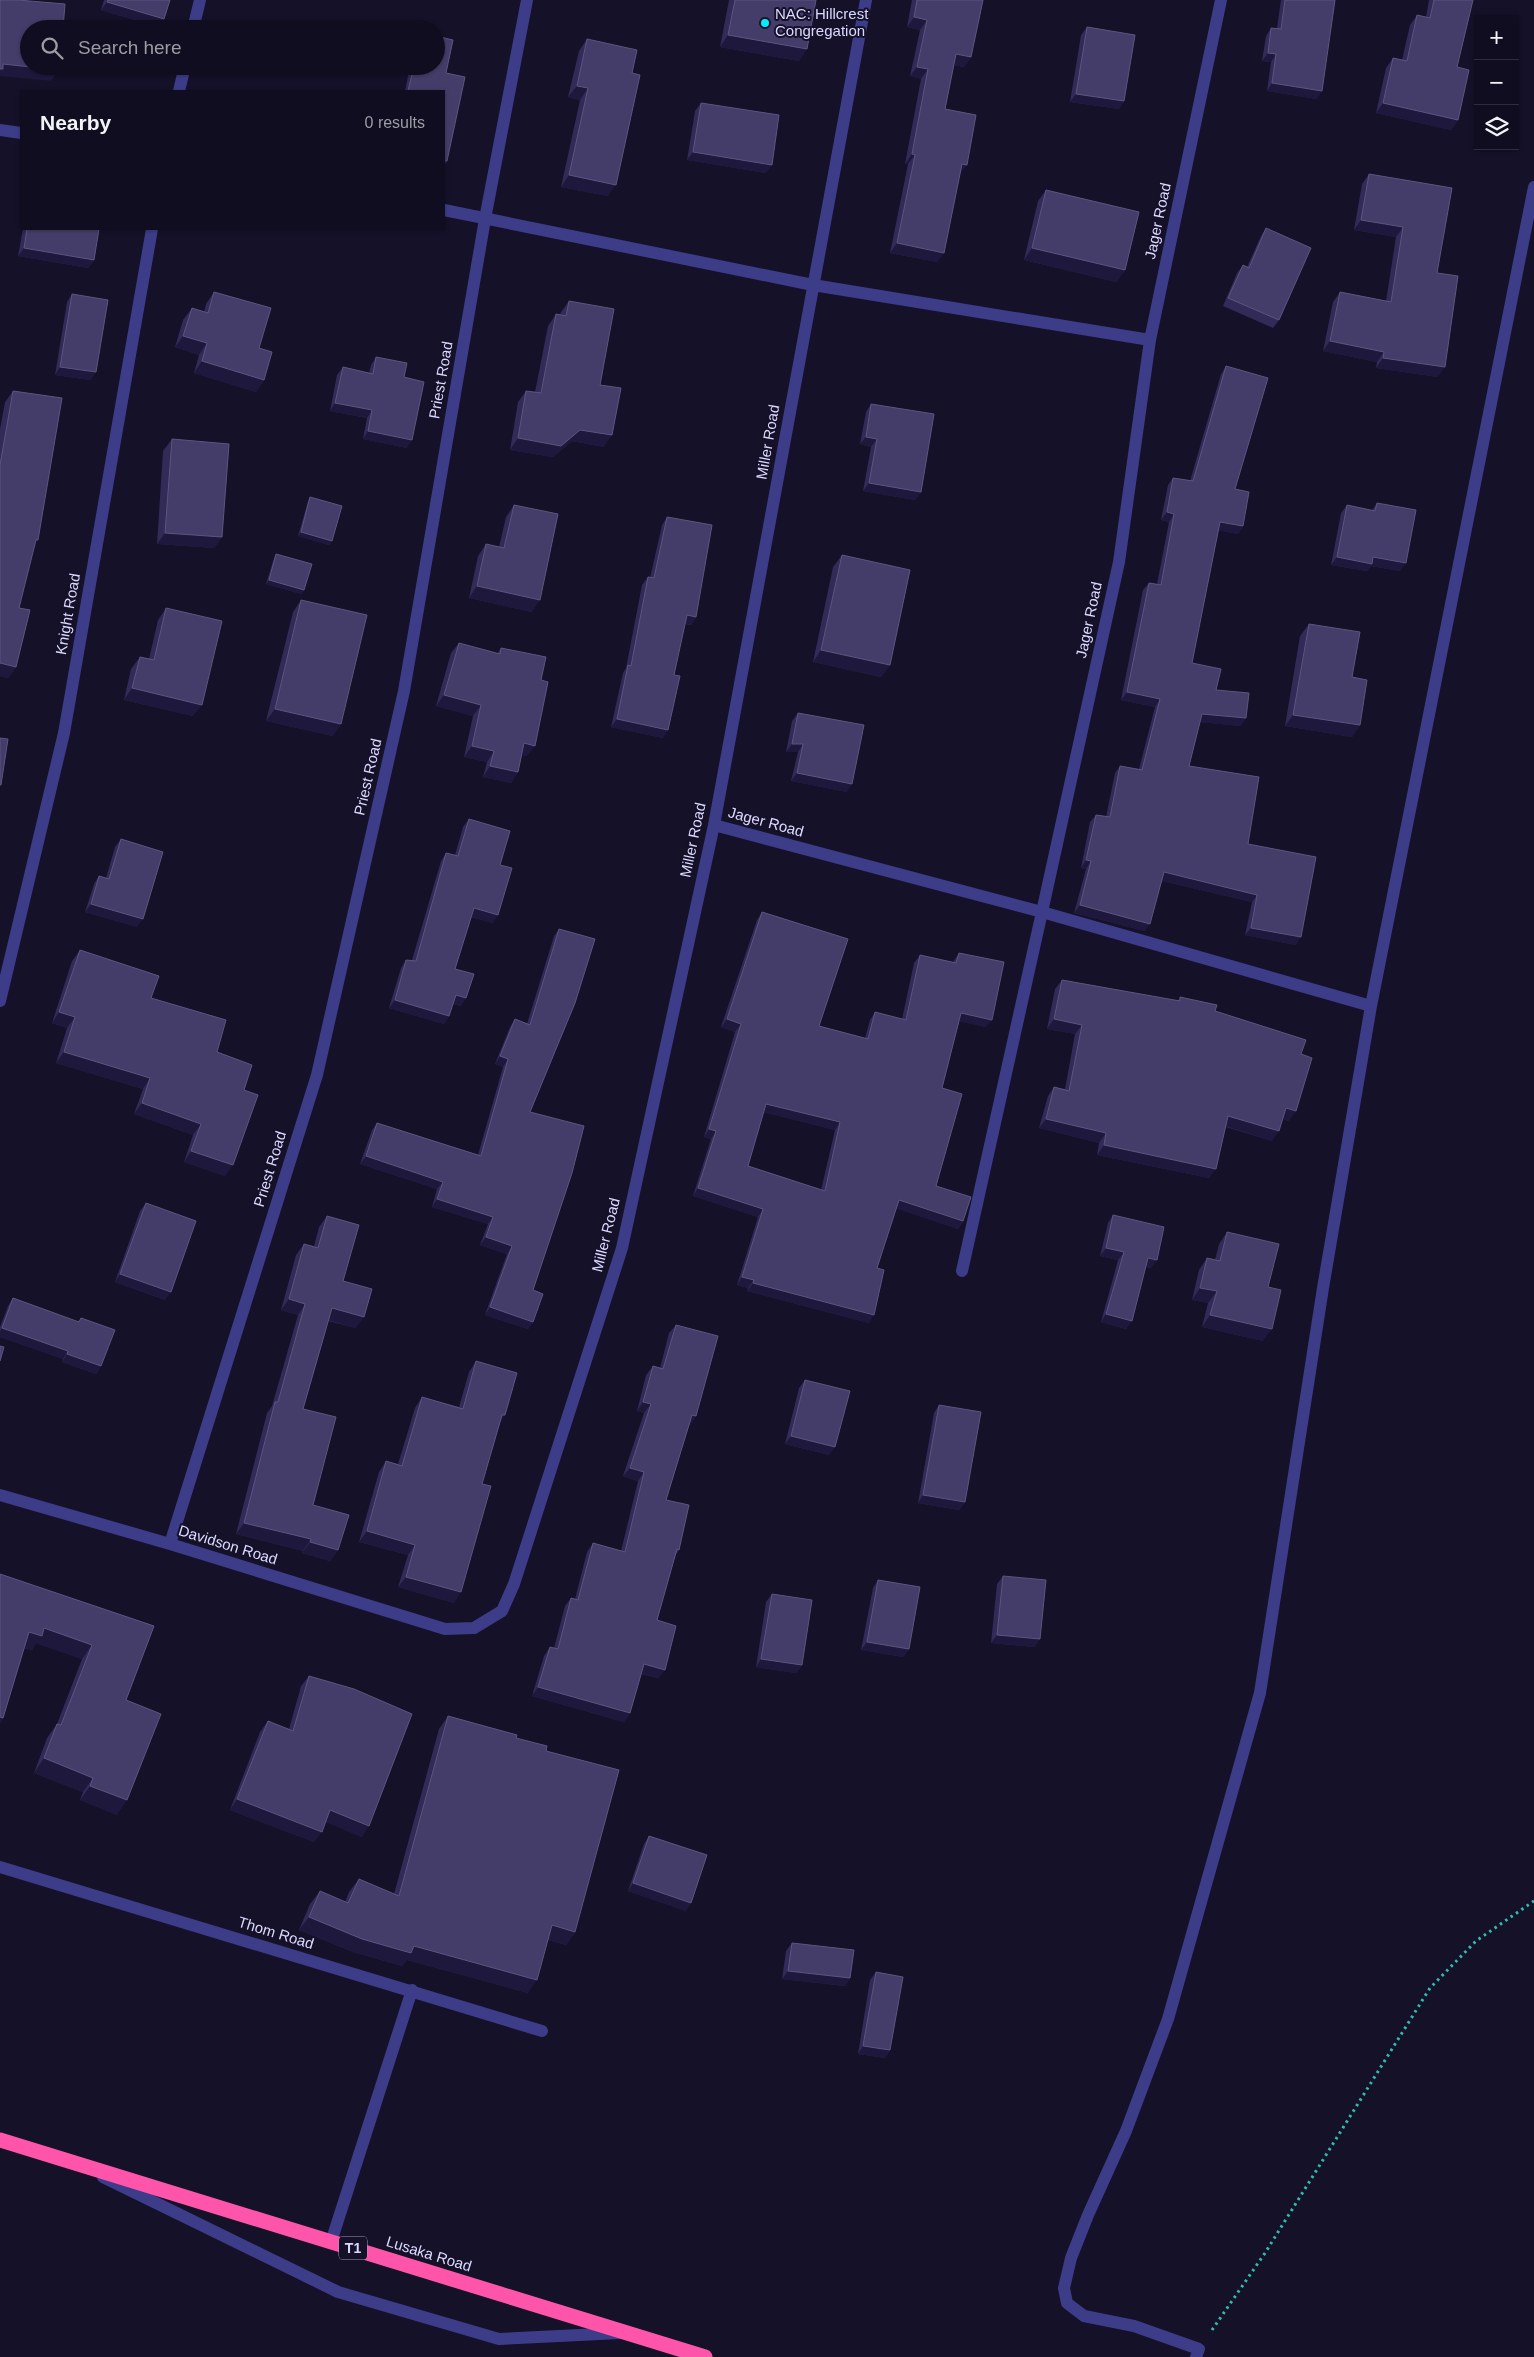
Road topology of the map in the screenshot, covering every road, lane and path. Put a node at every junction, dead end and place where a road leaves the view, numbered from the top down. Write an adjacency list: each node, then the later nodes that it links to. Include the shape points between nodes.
1 (200, 0): 5 (street)
2 (527, 0): 12 (street, Priest Road)
3 (866, 0): 14 (street, Miller Road)
4 (1221, 0): 15 (street, Jager Road)
5 (196, 20)
6 (183, 75): 7 (street)
7 (179, 90)
8 (0, 130): 9 (street)
9 (20, 133)
10 (1534, 187): 19 (street)
11 (445, 210): 12 (street)
12 (485, 219): 14 (street); 22 (street, Priest Road, via 404,691 317,1075)
13 (152, 230): 18 (street, Knight Road, via 64,733)
14 (813, 285): 15 (street); 16 (street, Miller Road)
15 (1150, 340): 17 (street, Jager Road, via 1119,562)
16 (714, 825): 17 (street, Jager Road); 23 (street, Miller Road, via 622,1248 514,1584 502,1611 474,1628)
17 (1042, 912): 19 (street); 20 (street)
18 (0, 1001)
19 (1371, 1006): 32 (street, via 1260,1692 1168,2019 1126,2131 1084,2223 1064,2288 1067,2304 1084,2316 1134,2326)
20 (962, 1272)
21 (0, 1495): 22 (street, Davidson Road)
22 (170, 1544): 23 (street, Davidson Road)
23 (445, 1629)
24 (0, 1867): 26 (street, Thom Road)
25 (1534, 1901): 32 (path, via 1476,1941 1430,1988 1265,2253)
26 (412, 1990): 27 (street, Thom Road); 30 (street)
27 (542, 2031)
28 (0, 2140): 29 (highway, Lusaka Road / T1)
29 (84, 2167): 30 (highway, Lusaka Road / T1); 31 (street, via 338,2292 499,2339)
30 (331, 2242): 31 (highway, Lusaka Road / T1)
31 (625, 2333): 33 (highway, Lusaka Road / T1)
32 (1197, 2353)
33 (705, 2357)

